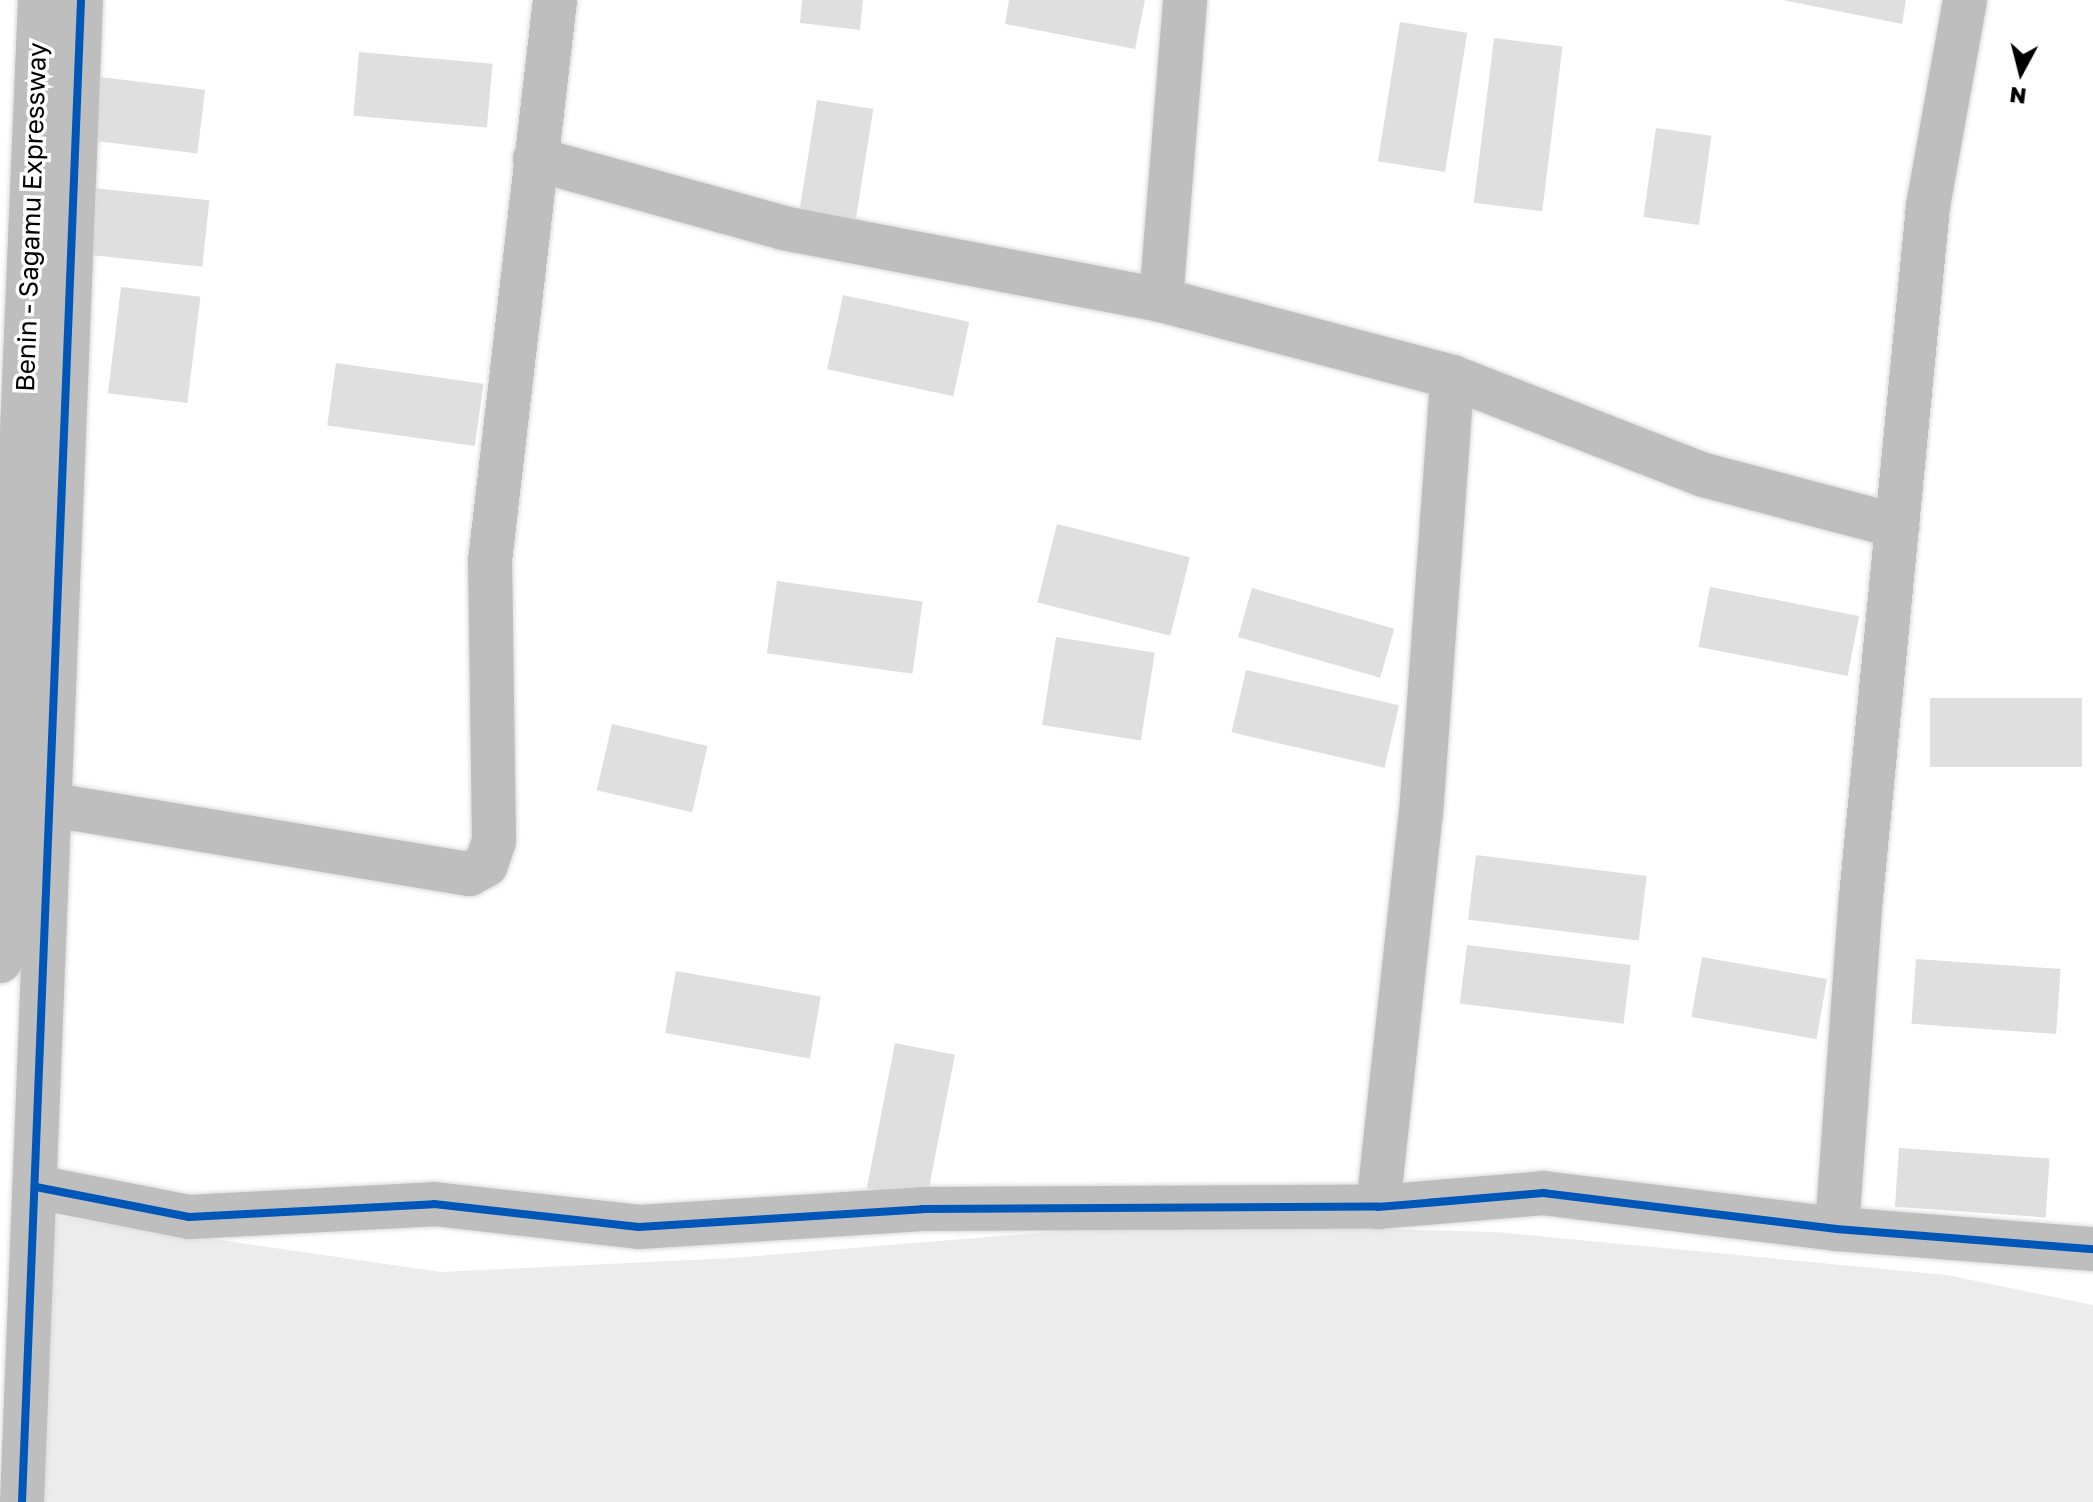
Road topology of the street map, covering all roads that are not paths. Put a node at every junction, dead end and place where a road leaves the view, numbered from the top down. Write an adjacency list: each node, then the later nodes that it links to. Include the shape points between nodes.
1 (40, 0): 11 (main road, Benin - Sagamu Expressway)
2 (81, 0): 10 (main road)
3 (555, 0): 6 (main road)
4 (1185, 0): 7 (main road)
5 (1965, 0): 9 (main road, via 1928,206)
6 (535, 159): 7 (main road, via 783,228); 10 (main road, via 490,561 494,841 486,865 469,874)
7 (1161, 300): 8 (main road)
8 (1452, 377): 9 (main road, via 1704,475); 13 (main road, via 1421,814)
9 (1897, 526): 14 (main road)
10 (52, 805): 12 (main road)
11 (0, 961)
12 (36, 1187): 13 (main road, via 189,1217 434,1204 639,1227 922,1209); 16 (main road)
13 (1378, 1207): 14 (main road, via 1543,1193)
14 (1837, 1229): 15 (main road)
15 (2093, 1249)
16 (22, 1502)

